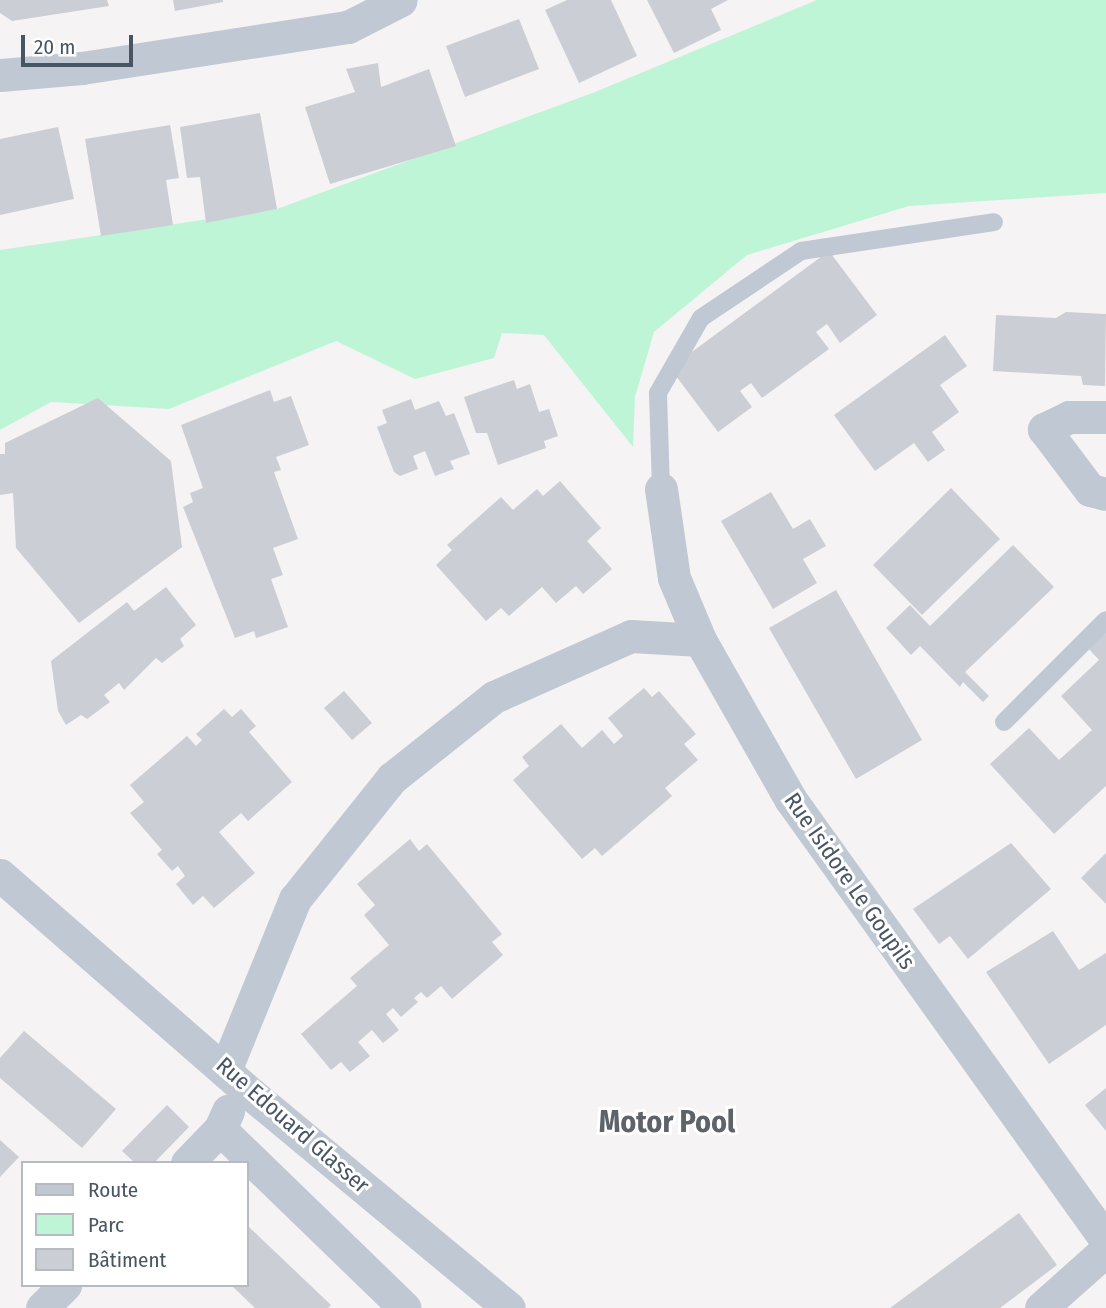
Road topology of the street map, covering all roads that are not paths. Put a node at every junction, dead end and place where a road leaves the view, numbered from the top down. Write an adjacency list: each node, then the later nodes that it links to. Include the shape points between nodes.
1 (401, 0): 2 (street, via 348,27 82,68)
2 (0, 75)
3 (994, 222): 5 (lane, via 801,251 701,318 658,393)
4 (1106, 417): 6 (street, via 1069,416 1044,429 1090,490)
5 (661, 489): 8 (street, Rue Isidore Le Goupils, via 674,578)
6 (1106, 494)
7 (1106, 620): 9 (lane)
8 (700, 640): 11 (street, via 631,636 494,696 392,778 295,899); 15 (street, Rue Isidore Le Goupils, via 791,800)
9 (1004, 722)
10 (0, 874): 11 (street, Rue Edouard Glasser)
11 (226, 1068): 12 (street, Rue Edouard Glasser)
12 (251, 1094): 13 (street, via 229,1107); 20 (street, Rue Edouard Glasser)
13 (220, 1129): 14 (street); 19 (street)
14 (189, 1161)
15 (1106, 1240)
16 (1106, 1250): 21 (street)
17 (63, 1287): 18 (street)
18 (42, 1308)
19 (405, 1308)
20 (509, 1308)
21 (1041, 1308)

